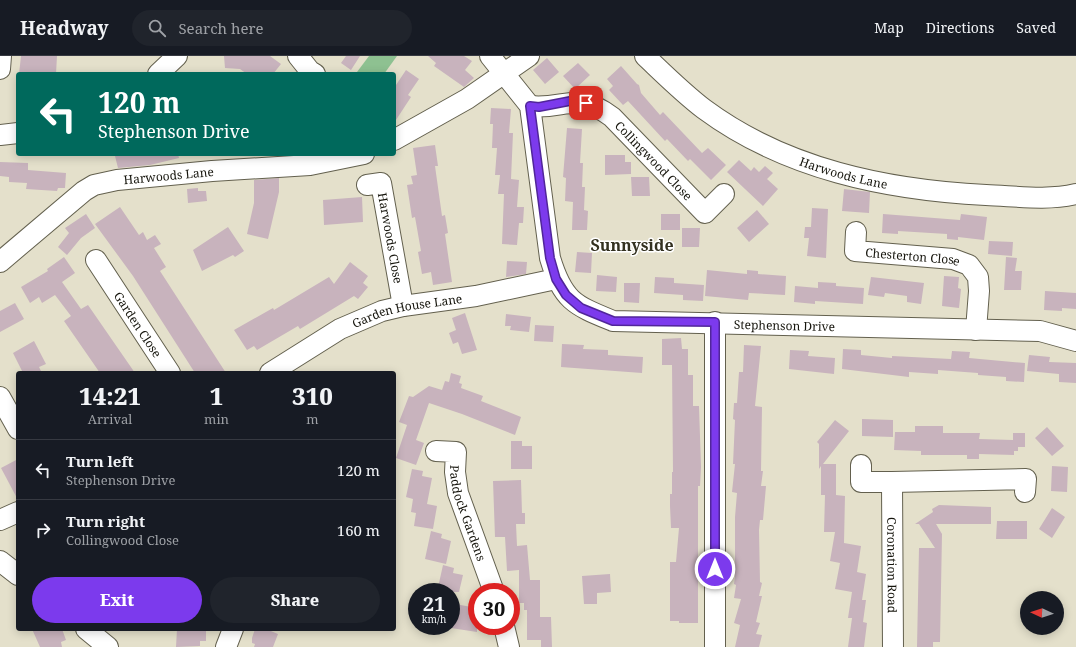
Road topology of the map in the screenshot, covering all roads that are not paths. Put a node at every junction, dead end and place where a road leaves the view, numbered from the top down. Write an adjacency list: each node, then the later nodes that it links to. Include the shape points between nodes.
1 (1, 56): 7 (street)
2 (178, 56): 8 (street)
3 (298, 56): 9 (street)
4 (490, 56): 10 (street, Stephenson Drive)
5 (529, 56): 10 (street)
6 (645, 56): 18 (street, Harwoods Lane, via 704,108 744,134 769,148 837,173 893,185 964,194 1036,198)
7 (0, 69)
8 (160, 72)
9 (312, 72)
10 (505, 73): 11 (street, Stephenson Drive); 14 (street, via 467,99)
11 (530, 106): 17 (street, Collingwood Close, via 539,107 570,101 586,103 601,109 612,117 705,213); 22 (street, Stephenson Drive, via 550,258)
12 (16, 133): 13 (street)
13 (0, 135)
14 (396, 139)
15 (354, 156): 20 (street, Harwoods Lane, via 310,165 212,171 117,180 94,185)
16 (367, 185): 23 (street, Harwoods Close, via 380,183)
17 (724, 194)
18 (1076, 194)
19 (856, 232): 25 (street, Chesterton Close, via 855,251 953,259 969,265 978,277)
20 (0, 262)
21 (98, 273): 27 (street, Garden Close)
22 (556, 279): 23 (street, Garden House Lane, via 476,296); 24 (street, Stephenson Drive, via 566,295 581,308 613,321)
23 (403, 306): 28 (street, Garden House Lane, via 340,329)
24 (715, 322): 25 (street, Stephenson Drive); 46 (street)
25 (976, 330): 26 (street, Stephenson Drive, via 1040,331)
26 (1076, 341)
27 (169, 371)
28 (273, 371)
29 (0, 397): 30 (street)
30 (16, 425)
31 (436, 451): 39 (street, Paddock Gardens, via 456,452 458,493)
32 (860, 465): 34 (street, via 861,482)
33 (1026, 481): 34 (street)
34 (892, 482): 47 (street, Coronation Road)
35 (16, 513): 36 (street)
36 (0, 520)
37 (0, 561): 38 (street)
38 (16, 573)
39 (491, 583)
40 (88, 631): 43 (street)
41 (232, 631): 44 (street)
42 (506, 635): 45 (street)
43 (108, 647)
44 (226, 647)
45 (509, 647)
46 (715, 647)
47 (893, 647)

